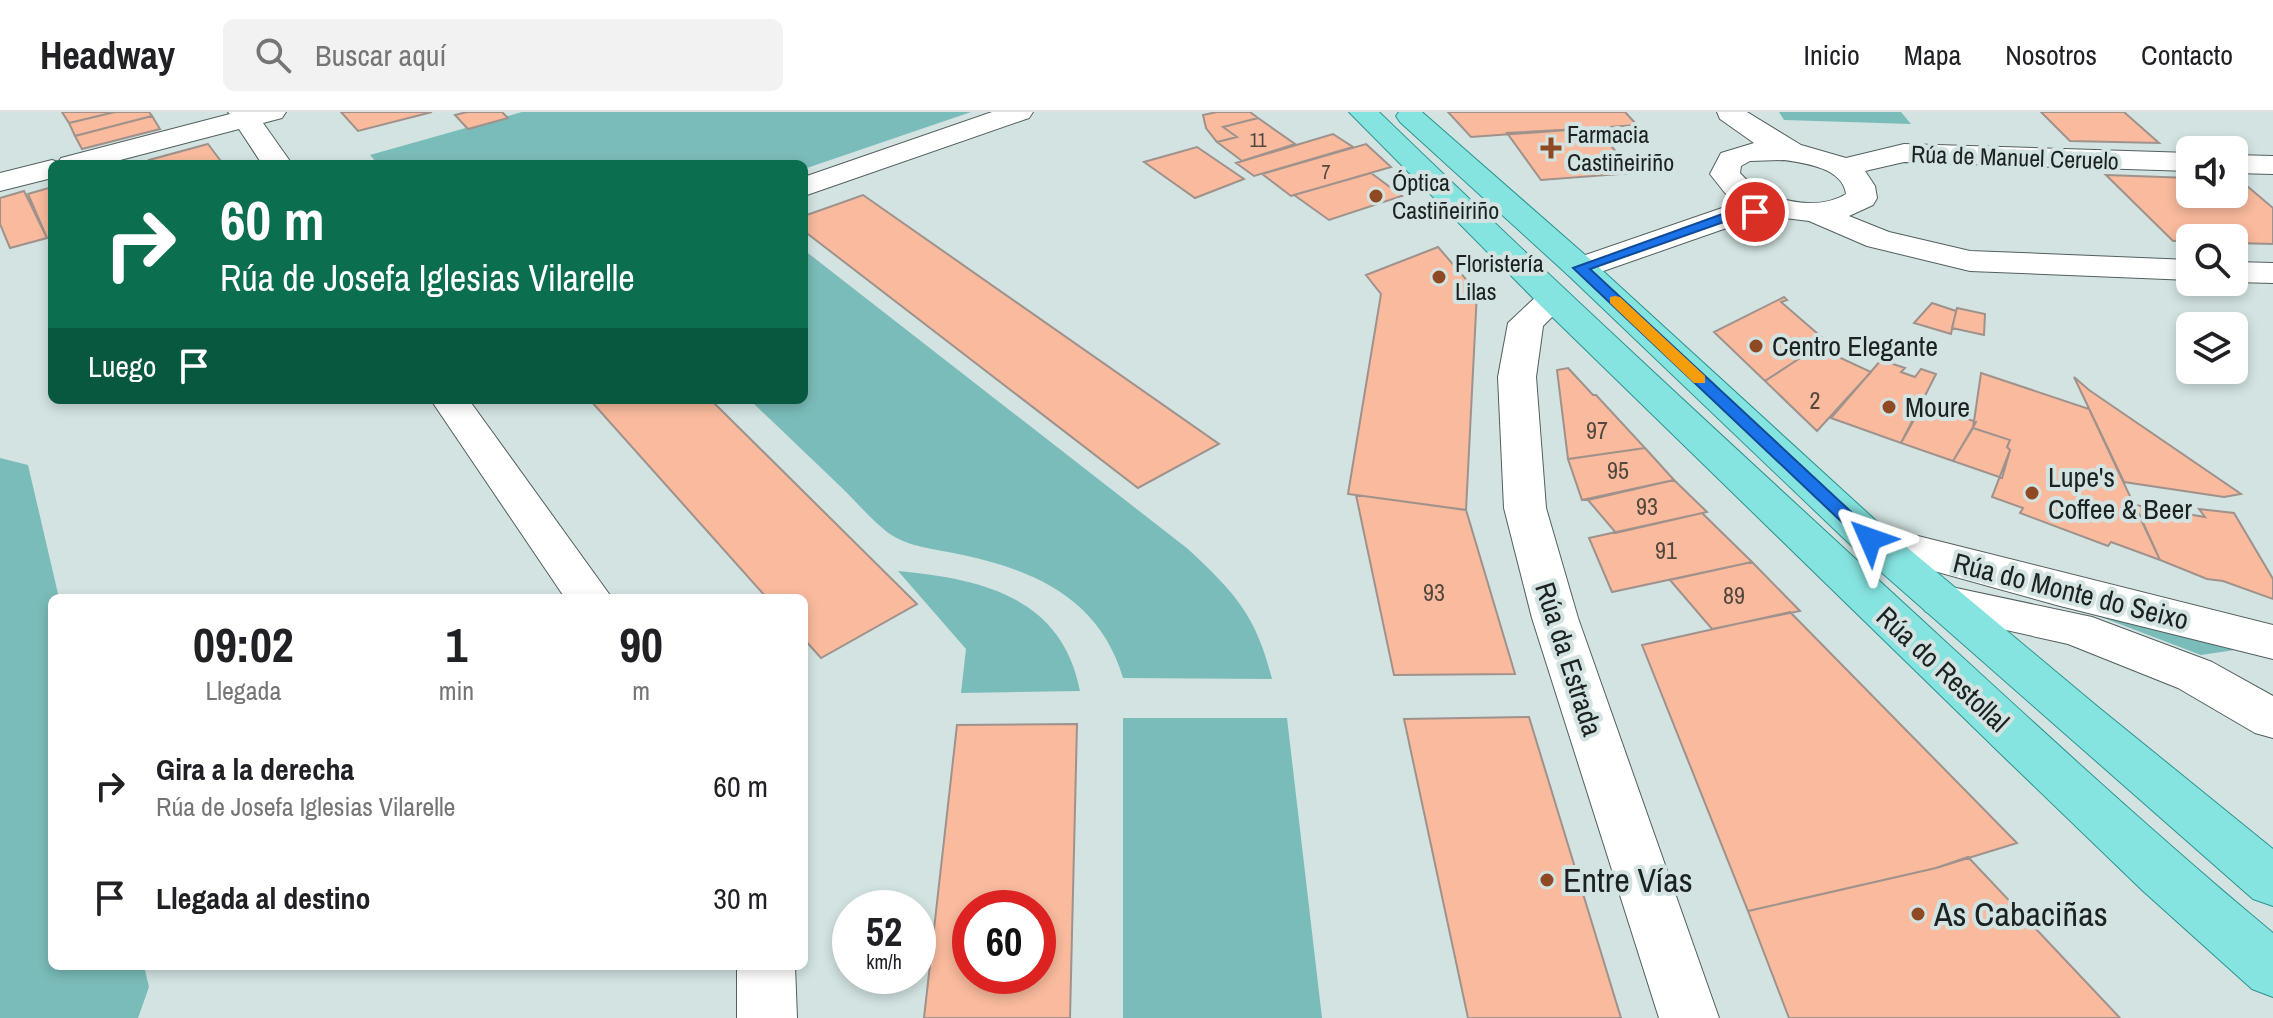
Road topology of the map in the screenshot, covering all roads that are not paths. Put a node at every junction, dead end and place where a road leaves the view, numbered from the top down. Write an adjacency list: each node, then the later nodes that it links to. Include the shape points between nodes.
1 (1019, 112): 16 (street)
2 (1363, 112): 24 (main road)
3 (1405, 112): 24 (main road)
4 (1730, 112): 6 (street); 7 (street)
5 (253, 114): 8 (street); 9 (street)
6 (1795, 153): 7 (street); 13 (street)
7 (1745, 154): 18 (street, via 1725,167)
8 (86, 160)
9 (275, 160)
10 (2176, 162): 13 (street, Rúa de Manuel Ceruelo, via 1904,153)
11 (2248, 164): 12 (street)
12 (2273, 165)
13 (1842, 168): 17 (street, via 1862,188)
14 (48, 170): 15 (street)
15 (0, 182)
16 (808, 186)
17 (1858, 201): 19 (street, via 1837,211); 20 (street, via 1898,235)
18 (1736, 202): 19 (street); 24 (street)
19 (1799, 210): 20 (street)
20 (1926, 250): 21 (street, via 1998,263)
21 (2176, 269)
22 (2248, 272): 23 (street)
23 (2273, 273)
24 (1566, 283): 26 (main road, Rúa do Restollal); 31 (main road, Rúa do Restollal); 37 (street, Rúa da Estrada, via 1526,323 1517,377 1525,508 1555,618)
25 (453, 404): 27 (street)
26 (1870, 539): 28 (main road, Rúa do Restollal); 29 (street, Rúa do Monte do Seixo)
27 (586, 594)
28 (1942, 601): 30 (street, Rúa do Restollal, via 2076,629 2195,675); 32 (main road, Rúa do Restollal)
29 (2273, 642)
30 (2273, 719)
31 (2161, 873): 34 (main road, Rúa do Restollal); 35 (street, Rúa do Restollal)
32 (2273, 882)
33 (766, 970): 36 (street)
34 (2273, 970)
35 (2273, 993)
36 (767, 1018)
37 (1689, 1018)

